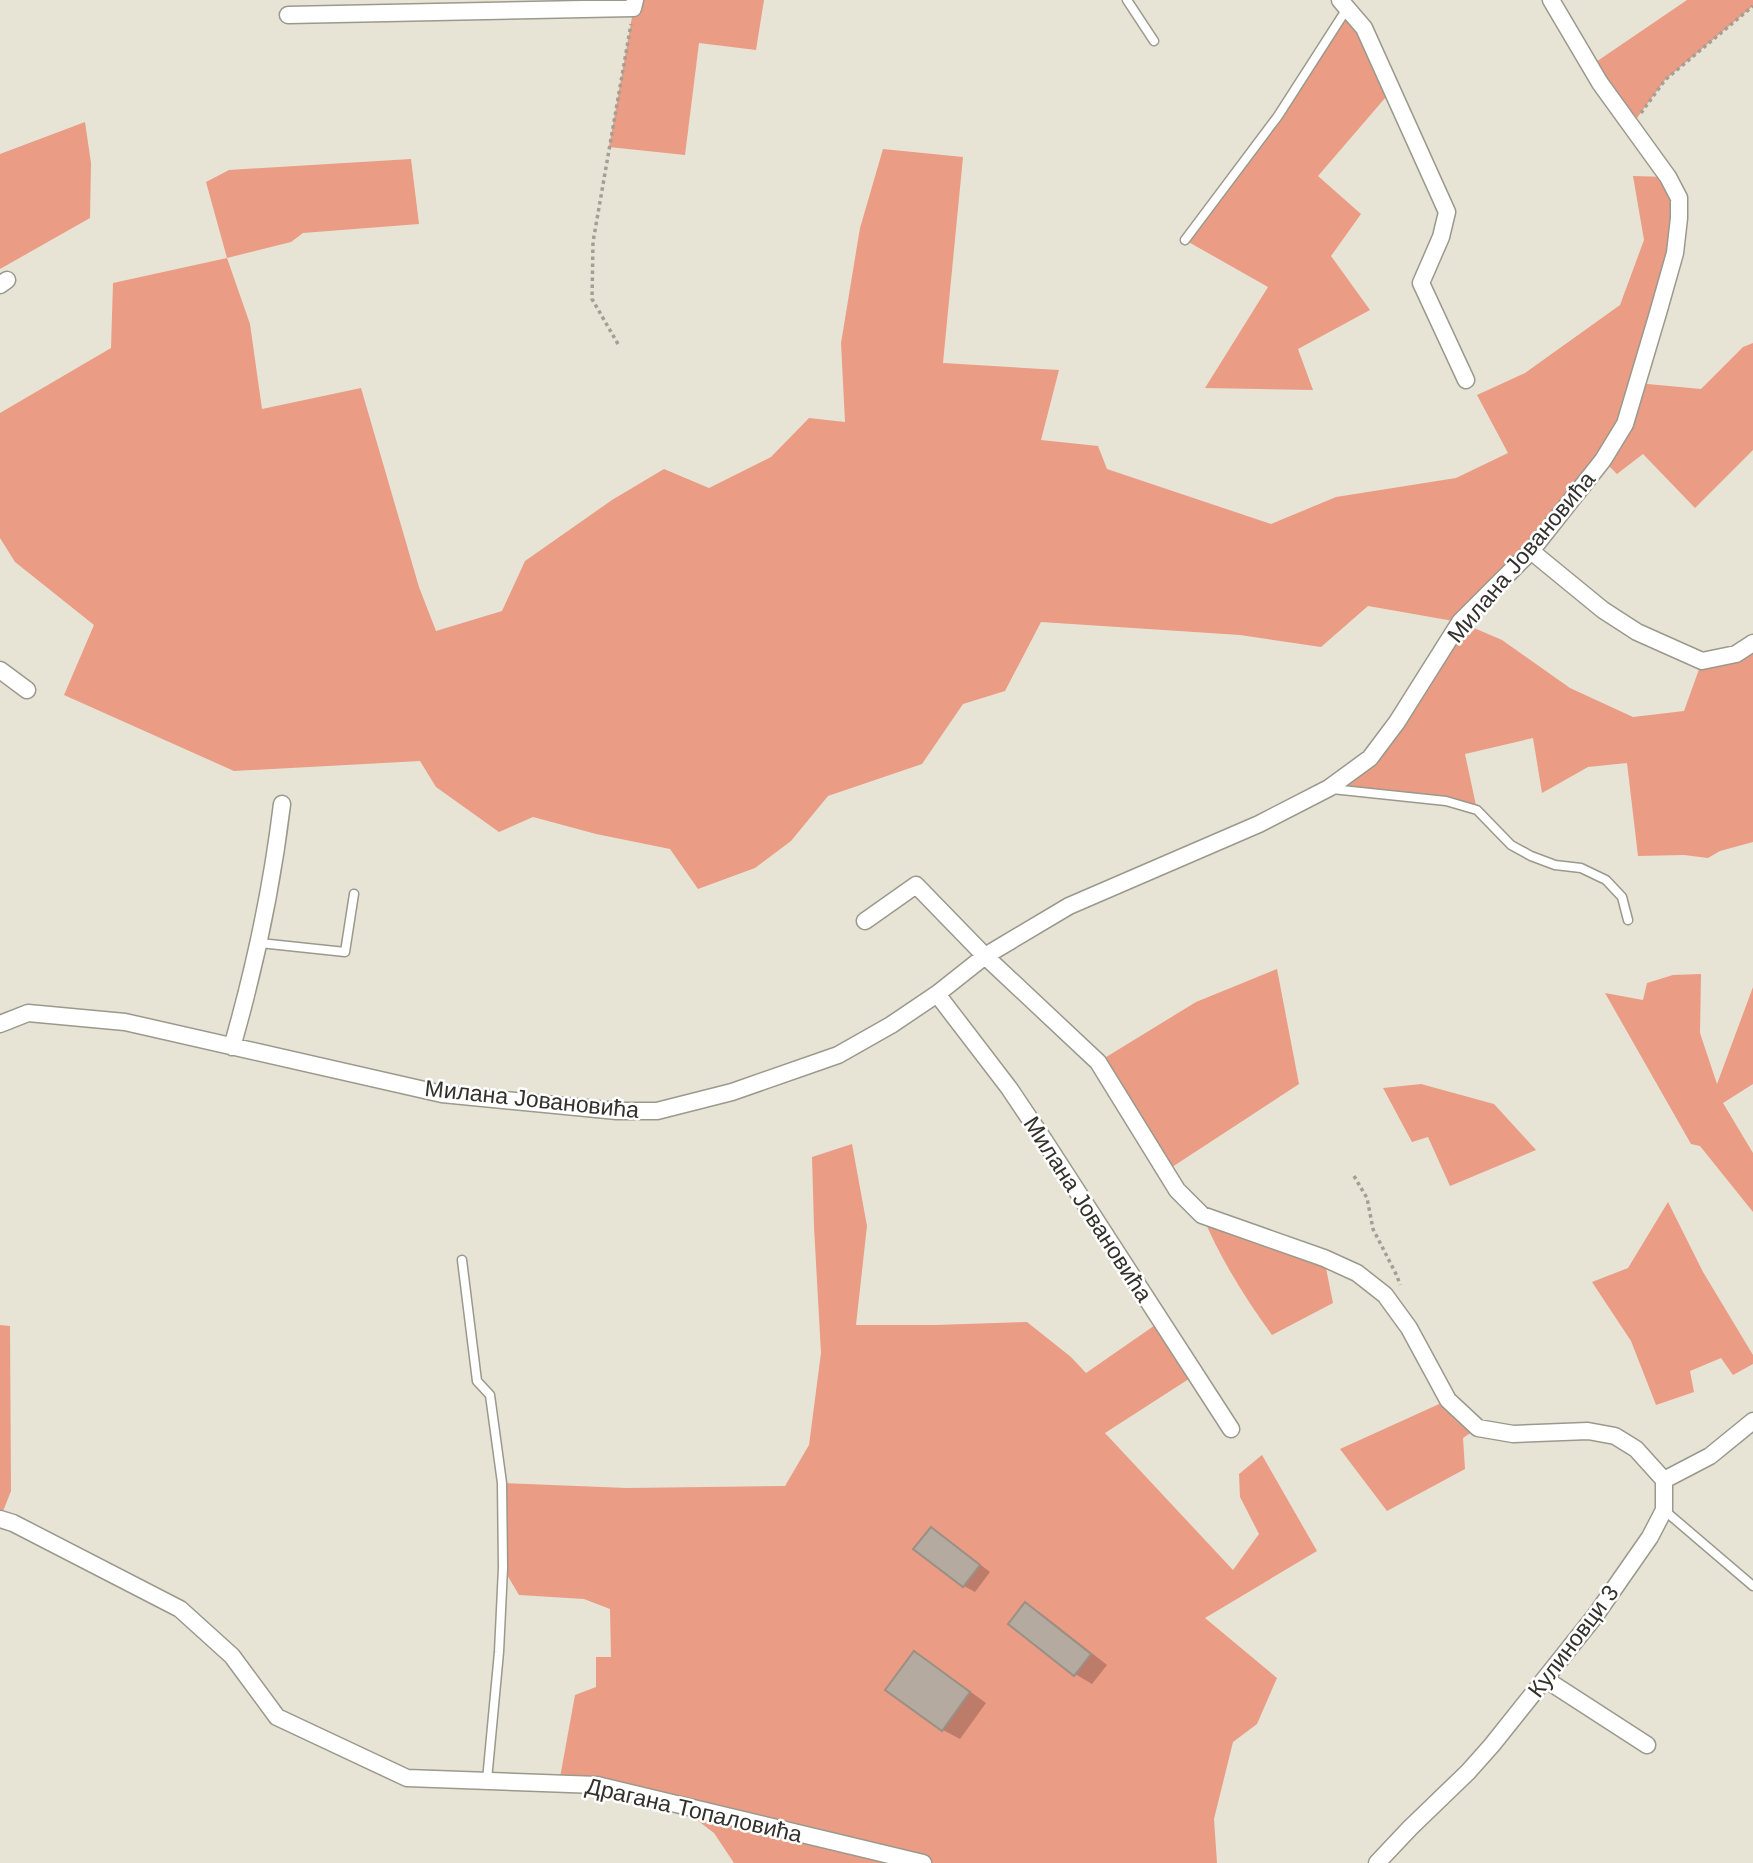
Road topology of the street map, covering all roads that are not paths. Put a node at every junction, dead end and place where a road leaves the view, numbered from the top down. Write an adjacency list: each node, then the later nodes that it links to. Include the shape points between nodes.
1 (1127, 0): 6 (lane)
2 (1551, 0): 9 (street, Милана Јовановића, via 1600,83 1668,177 1679,198 1679,218 1675,253 1625,424 1603,460)
3 (634, 4): 5 (street)
4 (1344, 4): 7 (lane, via 1278,116); 8 (street, via 1364,28 1447,212 1421,283)
5 (288, 15)
6 (1154, 41)
7 (1185, 240)
8 (1466, 380)
9 (1531, 551): 10 (street, via 1603,610 1637,632 1702,662 1736,654); 13 (street, Милана Јовановића, via 1460,622 1370,758)
10 (1753, 643)
11 (0, 670): 12 (street)
12 (27, 690)
13 (1329, 789): 16 (lane, via 1446,801 1477,810 1511,845 1531,856 1581,868 1606,880 1622,897); 19 (street, Милана Јовановића, via 1069,906)
14 (282, 804): 18 (street)
15 (354, 894): 18 (lane, via 345,952)
16 (1628, 920)
17 (865, 921): 19 (street, via 916,885)
18 (260, 943): 22 (street)
19 (985, 956): 20 (street, Милана Јовановића); 26 (street, via 1098,1062 1177,1190 1202,1215 1357,1273 1385,1295 1448,1399 1478,1428 1513,1434 1588,1431 1615,1436 1636,1449)
20 (937, 994): 22 (street, Милана Јовановића, via 838,1055 732,1092 657,1111 442,1094); 25 (street, Милана Јовановића, via 1044,1139)
21 (0, 1024): 22 (street, Милана Јовановића, via 28,1013 125,1022)
22 (232, 1046)
23 (461, 1260): 32 (lane, via 477,1381 490,1395 502,1483 499,1651)
24 (1753, 1421): 26 (street, via 1710,1456)
25 (1231, 1429)
26 (1664, 1480): 27 (street, Кулиновци 3)
27 (1664, 1510): 29 (lane); 30 (street, Кулиновци 3, via 1595,1616)
28 (0, 1519): 32 (street, Драгана Топаловића, via 180,1609 232,1656 277,1717 407,1778)
29 (1753, 1586)
30 (1545, 1679): 31 (street); 34 (street, Кулиновци 3, via 1468,1772)
31 (1647, 1745)
32 (487, 1780): 33 (street, Драгана Топаловића, via 597,1785)
33 (923, 1863)
34 (1377, 1863)

